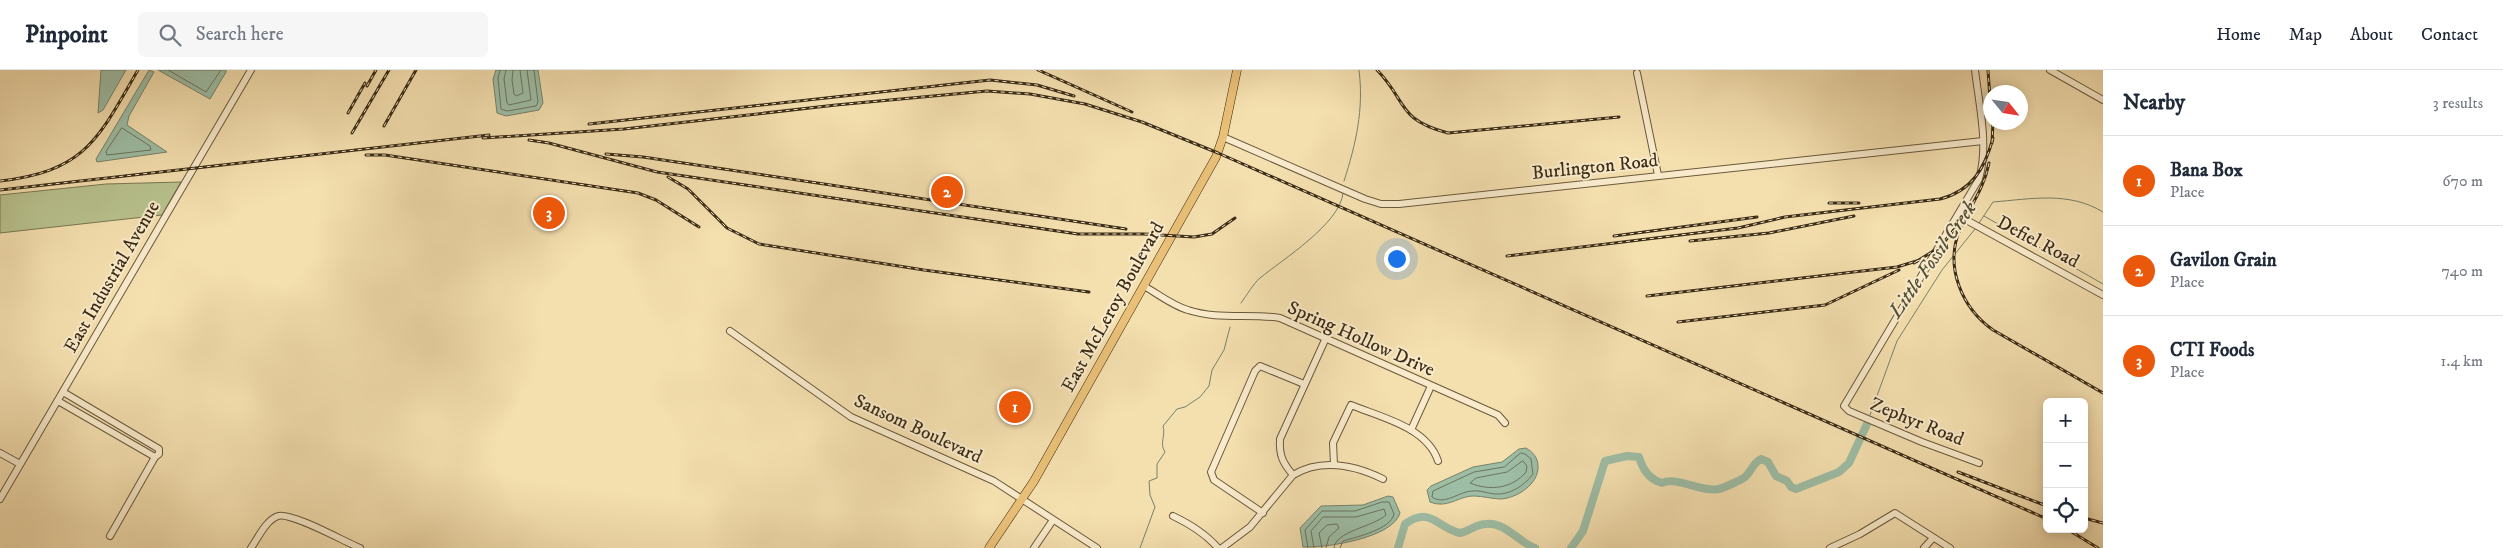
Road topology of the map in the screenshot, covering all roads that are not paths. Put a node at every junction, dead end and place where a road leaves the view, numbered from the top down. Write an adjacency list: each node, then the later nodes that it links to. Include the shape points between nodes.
1 (251, 70): 17 (street, East Industrial Avenue)
2 (1237, 70): 7 (main road, East McLeroy Boulevard)
3 (1975, 70): 8 (street)
4 (2050, 70): 6 (street)
5 (1637, 73): 9 (street)
6 (2103, 100)
7 (1224, 137): 9 (street, Burlington Road, via 1381,204 1448,200); 11 (main road, East McLeroy Boulevard, via 1216,158)
8 (1983, 141): 9 (street, Burlington Road); 10 (street, via 1979,179)
9 (1658, 175)
10 (1959, 216): 12 (street, Defiel Road); 24 (street, Zephyr Road, via 1846,401 1845,408)
11 (1144, 286): 14 (street, Spring Hollow Drive, via 1187,310 1227,317 1261,315 1280,318); 30 (main road, East McLeroy Boulevard)
12 (2103, 295)
13 (730, 331): 30 (street, Sansom Boulevard, via 851,417 981,474)
14 (1325, 340): 15 (street); 16 (street, Spring Hollow Drive)
15 (1304, 384): 27 (street, via 1280,439 1282,461); 31 (street, via 1260,366 1211,472 1214,480)
16 (1431, 386): 19 (street, Spring Hollow Drive, via 1498,415); 20 (street)
17 (63, 392): 18 (street, East Industrial Avenue); 22 (street, via 159,448 159,454)
18 (58, 401): 22 (street); 25 (street, East Industrial Avenue)
19 (1505, 423)
20 (1411, 430): 23 (street, via 1428,443); 26 (street, via 1351,405 1333,443)
21 (0, 453): 25 (street)
22 (154, 457): 34 (street)
23 (1438, 461)
24 (1979, 463)
25 (20, 464): 29 (street, East Industrial Avenue)
26 (1334, 464): 27 (street, via 1313,466); 28 (street)
27 (1293, 475): 31 (street)
28 (1383, 479)
29 (0, 499)
30 (1022, 500): 33 (street, Sansom Boulevard); 39 (main road, East McLeroy Boulevard)
31 (1263, 513): 43 (street, via 1250,528)
32 (1173, 516): 42 (street, via 1195,527)
33 (1053, 520): 40 (street); 41 (street, Sansom Boulevard)
34 (110, 536)
35 (1933, 538): 36 (street, via 1895,513); 45 (street); 46 (street)
36 (1843, 546): 44 (street)
37 (251, 548): 38 (street, via 279,516 293,516)
38 (360, 548)
39 (989, 548)
40 (1034, 548)
41 (1097, 548)
42 (1218, 548)
43 (1222, 548)
44 (1830, 548)
45 (1924, 548)
46 (1950, 548)

